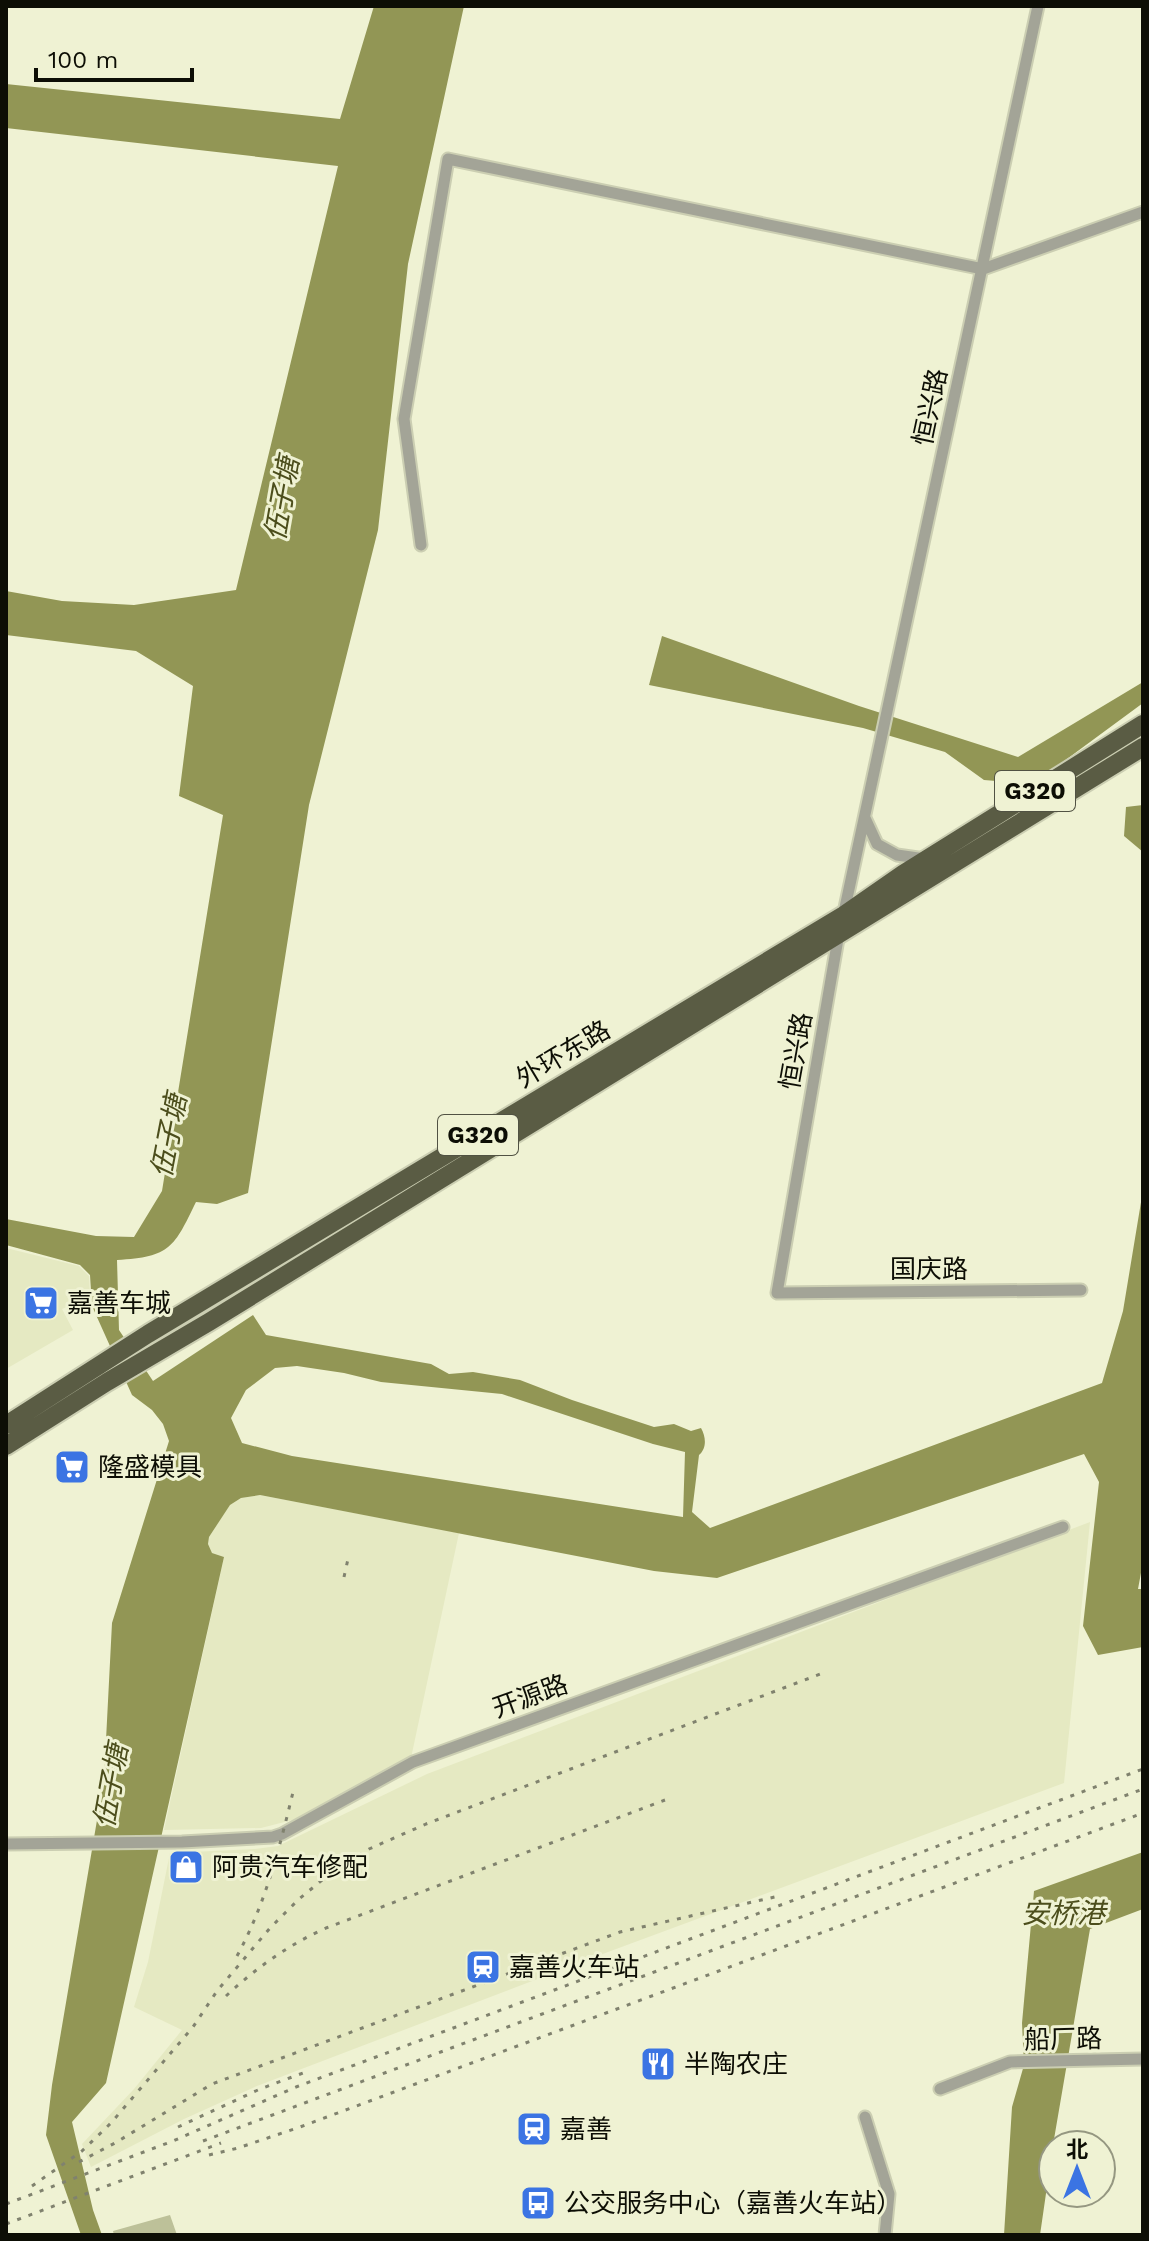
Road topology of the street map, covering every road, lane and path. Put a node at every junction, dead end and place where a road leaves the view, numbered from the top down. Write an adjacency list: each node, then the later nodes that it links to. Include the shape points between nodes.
1 (1038, 6): 3 (street, 恒兴路)
2 (1143, 212): 3 (street)
3 (983, 269): 4 (street, via 448,159 404,419); 7 (street, 恒兴路)
4 (421, 545)
5 (1143, 724): 8 (highway, 外环东路 / G320)
6 (1143, 747): 9 (highway, 外环东路 / G320)
7 (865, 818): 8 (street, via 877,844 897,855); 10 (street, 恒兴路)
8 (926, 859): 9 (highway, 外环东路 / G320)
9 (908, 881): 10 (highway, 外环东路 / G320); 11 (highway, 外环东路 / G320)
10 (844, 915): 11 (street, 恒兴路); 14 (highway, 外环东路 / G320, via 148,1334)
11 (839, 935): 13 (street, 恒兴路); 14 (highway, 外环东路 / G320, via 209,1322)
12 (1081, 1290): 13 (street, 国庆路)
13 (777, 1293)
14 (106, 1372): 15 (highway, 外环东路); 16 (highway, 外环东路 / G320)
15 (6, 1425)
16 (6, 1446)
17 (1063, 1527): 18 (street, 开源路, via 413,1762 273,1837)
18 (6, 1844)
19 (1143, 2059): 20 (street, 船厂路, via 1010,2062)
20 (940, 2089)
21 (865, 2117): 22 (street, via 889,2194)
22 (885, 2235)

